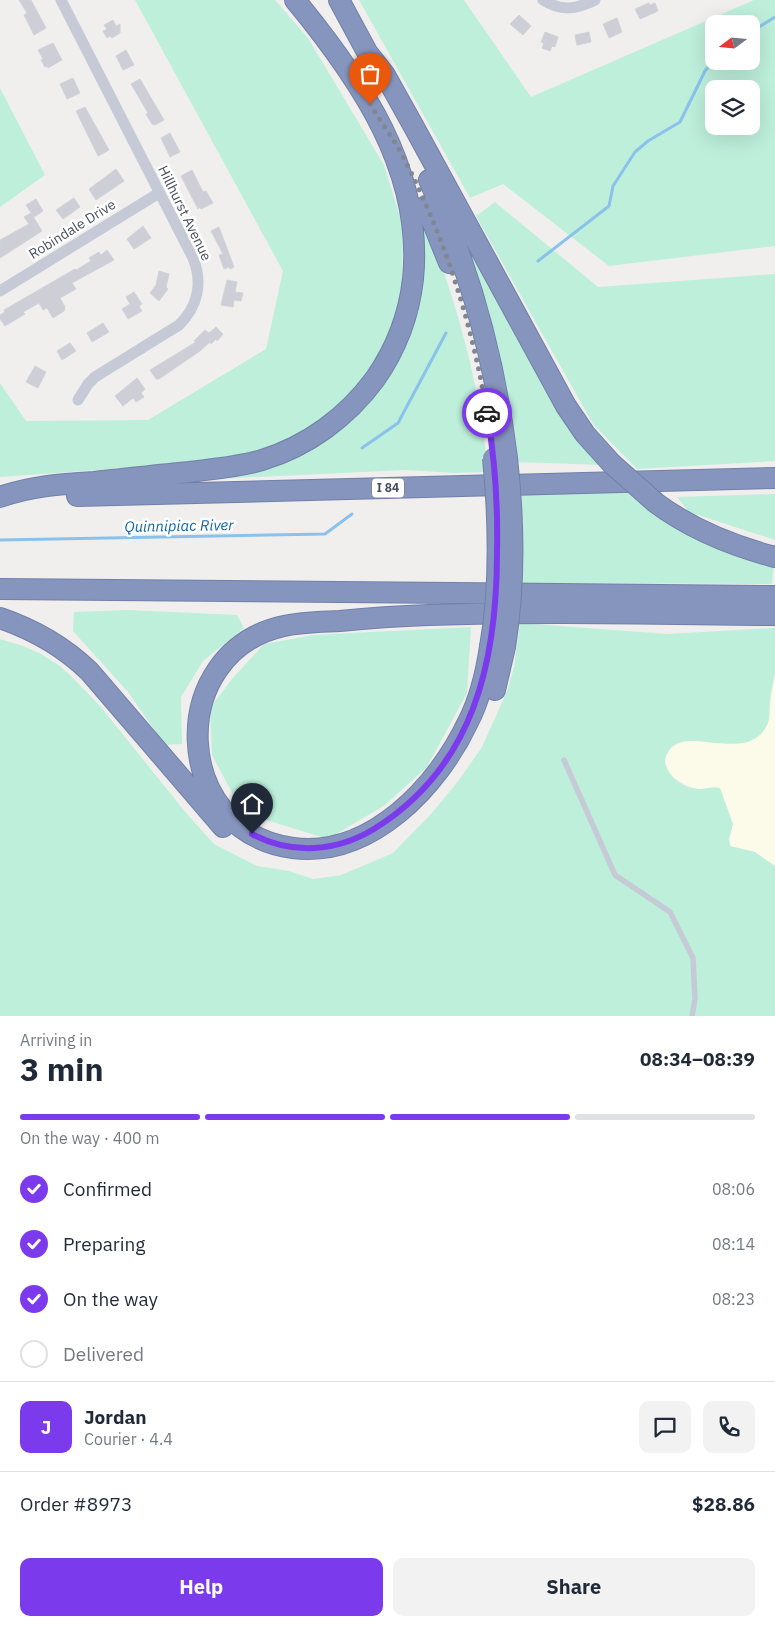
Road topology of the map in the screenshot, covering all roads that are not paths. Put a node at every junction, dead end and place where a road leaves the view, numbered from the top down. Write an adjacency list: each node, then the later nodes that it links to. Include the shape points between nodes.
1 (61, 0): 8 (street, Hillhurst Avenue)
2 (295, 0): 7 (highway, via 344,64)
3 (339, 0): 6 (highway)
4 (543, 0): 5 (street, via 565,9)
5 (595, 0)
6 (367, 52): 11 (highway, via 375,77 437,196 465,266 492,366); 14 (highway, bridge, via 385,75 566,406 585,434 612,464 656,503 703,531)
7 (379, 120): 11 (highway, via 417,185 457,286); 13 (highway, via 410,204 414,242 412,282 406,314 393,349 375,378 349,408 321,432 299,445 250,463 43,486)
8 (159, 193): 9 (street, Robindale Drive); 10 (street, Hillhurst Avenue, via 198,270 194,306 179,325 95,377)
9 (0, 291)
10 (78, 400)
11 (500, 458): 19 (highway, bridge, via 511,508 512,556 509,607)
12 (775, 478): 13 (highway, I 84)
13 (0, 497)
14 (775, 557)
15 (0, 589): 16 (highway)
16 (775, 596)
17 (775, 615): 19 (highway, via 468,614 305,623 274,629 234,651 209,685 197,736 199,760 207,783 228,815 267,841 311,848 336,845 362,836 410,802 445,762 473,712)
18 (0, 618): 19 (highway, via 48,639 90,671 208,812 231,834 261,853 299,862 339,858 372,845 404,824 437,794 461,764 478,734 492,698)
19 (497, 647)
20 (564, 760): 21 (lane, via 615,875 670,912 693,958 695,1000)
21 (692, 1016)

